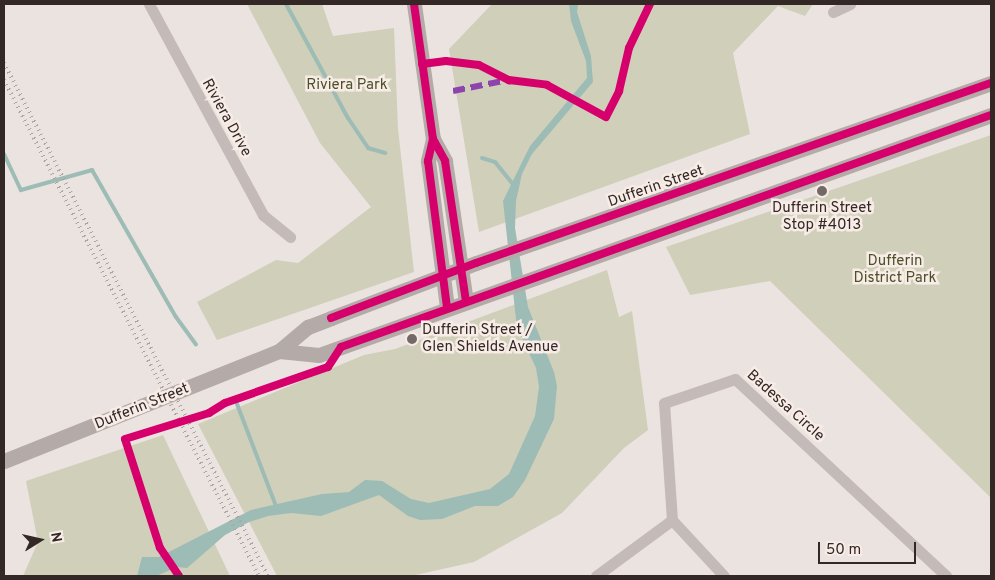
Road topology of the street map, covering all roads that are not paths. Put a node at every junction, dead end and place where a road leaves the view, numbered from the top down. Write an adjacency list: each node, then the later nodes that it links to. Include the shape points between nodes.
1 (149, 4): 8 (street, Riviera Drive, via 263,215)
2 (414, 4): 7 (main road)
3 (850, 4): 4 (street)
4 (833, 12)
5 (991, 83): 9 (main road, Dufferin Street)
6 (991, 115): 11 (main road, Dufferin Street)
7 (433, 140): 9 (main road, via 445,161); 10 (main road, via 428,161)
8 (290, 237)
9 (461, 268): 10 (main road, Dufferin Street); 11 (main road)
10 (443, 275): 12 (main road); 13 (main road, Dufferin Street, via 308,327)
11 (466, 301): 12 (main road, Dufferin Street)
12 (447, 308): 13 (main road, Dufferin Street, via 319,355)
13 (279, 351): 14 (main road, Dufferin Street)
14 (4, 461)
15 (672, 520): 16 (street); 17 (street); 18 (street, Badessa Circle, via 664,403 735,379)
16 (596, 576)
17 (724, 576)
18 (946, 576)

